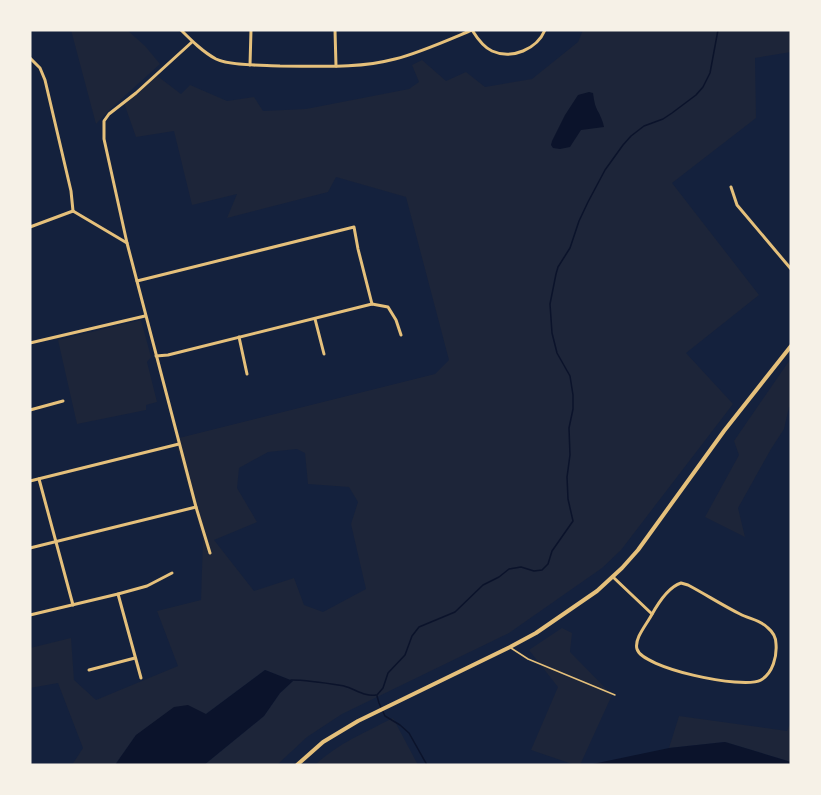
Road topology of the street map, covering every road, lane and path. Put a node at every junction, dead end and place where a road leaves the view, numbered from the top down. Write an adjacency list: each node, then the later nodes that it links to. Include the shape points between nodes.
1 (182, 30): 6 (street)
2 (251, 30): 8 (street)
3 (335, 30): 9 (street)
4 (472, 30): 5 (street, via 491,51 519,53 537,42); 9 (street, via 396,59)
5 (545, 30)
6 (192, 42): 8 (street, via 219,61); 13 (street, via 104,121 104,139)
7 (30, 58): 11 (street, via 45,80)
8 (250, 65): 9 (street)
9 (336, 66)
10 (731, 187): 14 (street, via 737,205)
11 (73, 211): 12 (street); 13 (street)
12 (30, 227)
13 (127, 243): 15 (street)
14 (791, 269)
15 (137, 281): 16 (street, via 354,227); 17 (street)
16 (372, 304): 18 (street); 19 (street, via 388,307)
17 (146, 316): 21 (street); 24 (street)
18 (315, 319): 20 (street); 23 (street)
19 (400, 335)
20 (239, 337): 24 (street); 25 (street)
21 (30, 343)
22 (791, 346): 36 (main road, via 638,550)
23 (324, 354)
24 (156, 356): 28 (street)
25 (247, 374)
26 (63, 401): 27 (street)
27 (30, 410)
28 (179, 444): 29 (street); 31 (street)
29 (39, 479): 30 (street); 32 (street)
30 (30, 481)
31 (196, 507): 32 (street); 34 (street)
32 (56, 542): 33 (street); 38 (street)
33 (30, 548)
34 (210, 553)
35 (172, 573): 37 (street, via 147,586)
36 (613, 577): 39 (street); 41 (main road)
37 (118, 594): 38 (street); 42 (street)
38 (73, 605): 40 (street)
39 (652, 614): 39 (street, via 675,585 688,585 768,627 774,634 775,660 762,680 744,684 670,668 638,652 636,642)
40 (30, 615)
41 (510, 647): 45 (lane); 46 (main road, via 358,721 323,742)
42 (135, 658): 43 (street); 44 (street)
43 (88, 670)
44 (141, 678)
45 (615, 695)
46 (297, 765)

